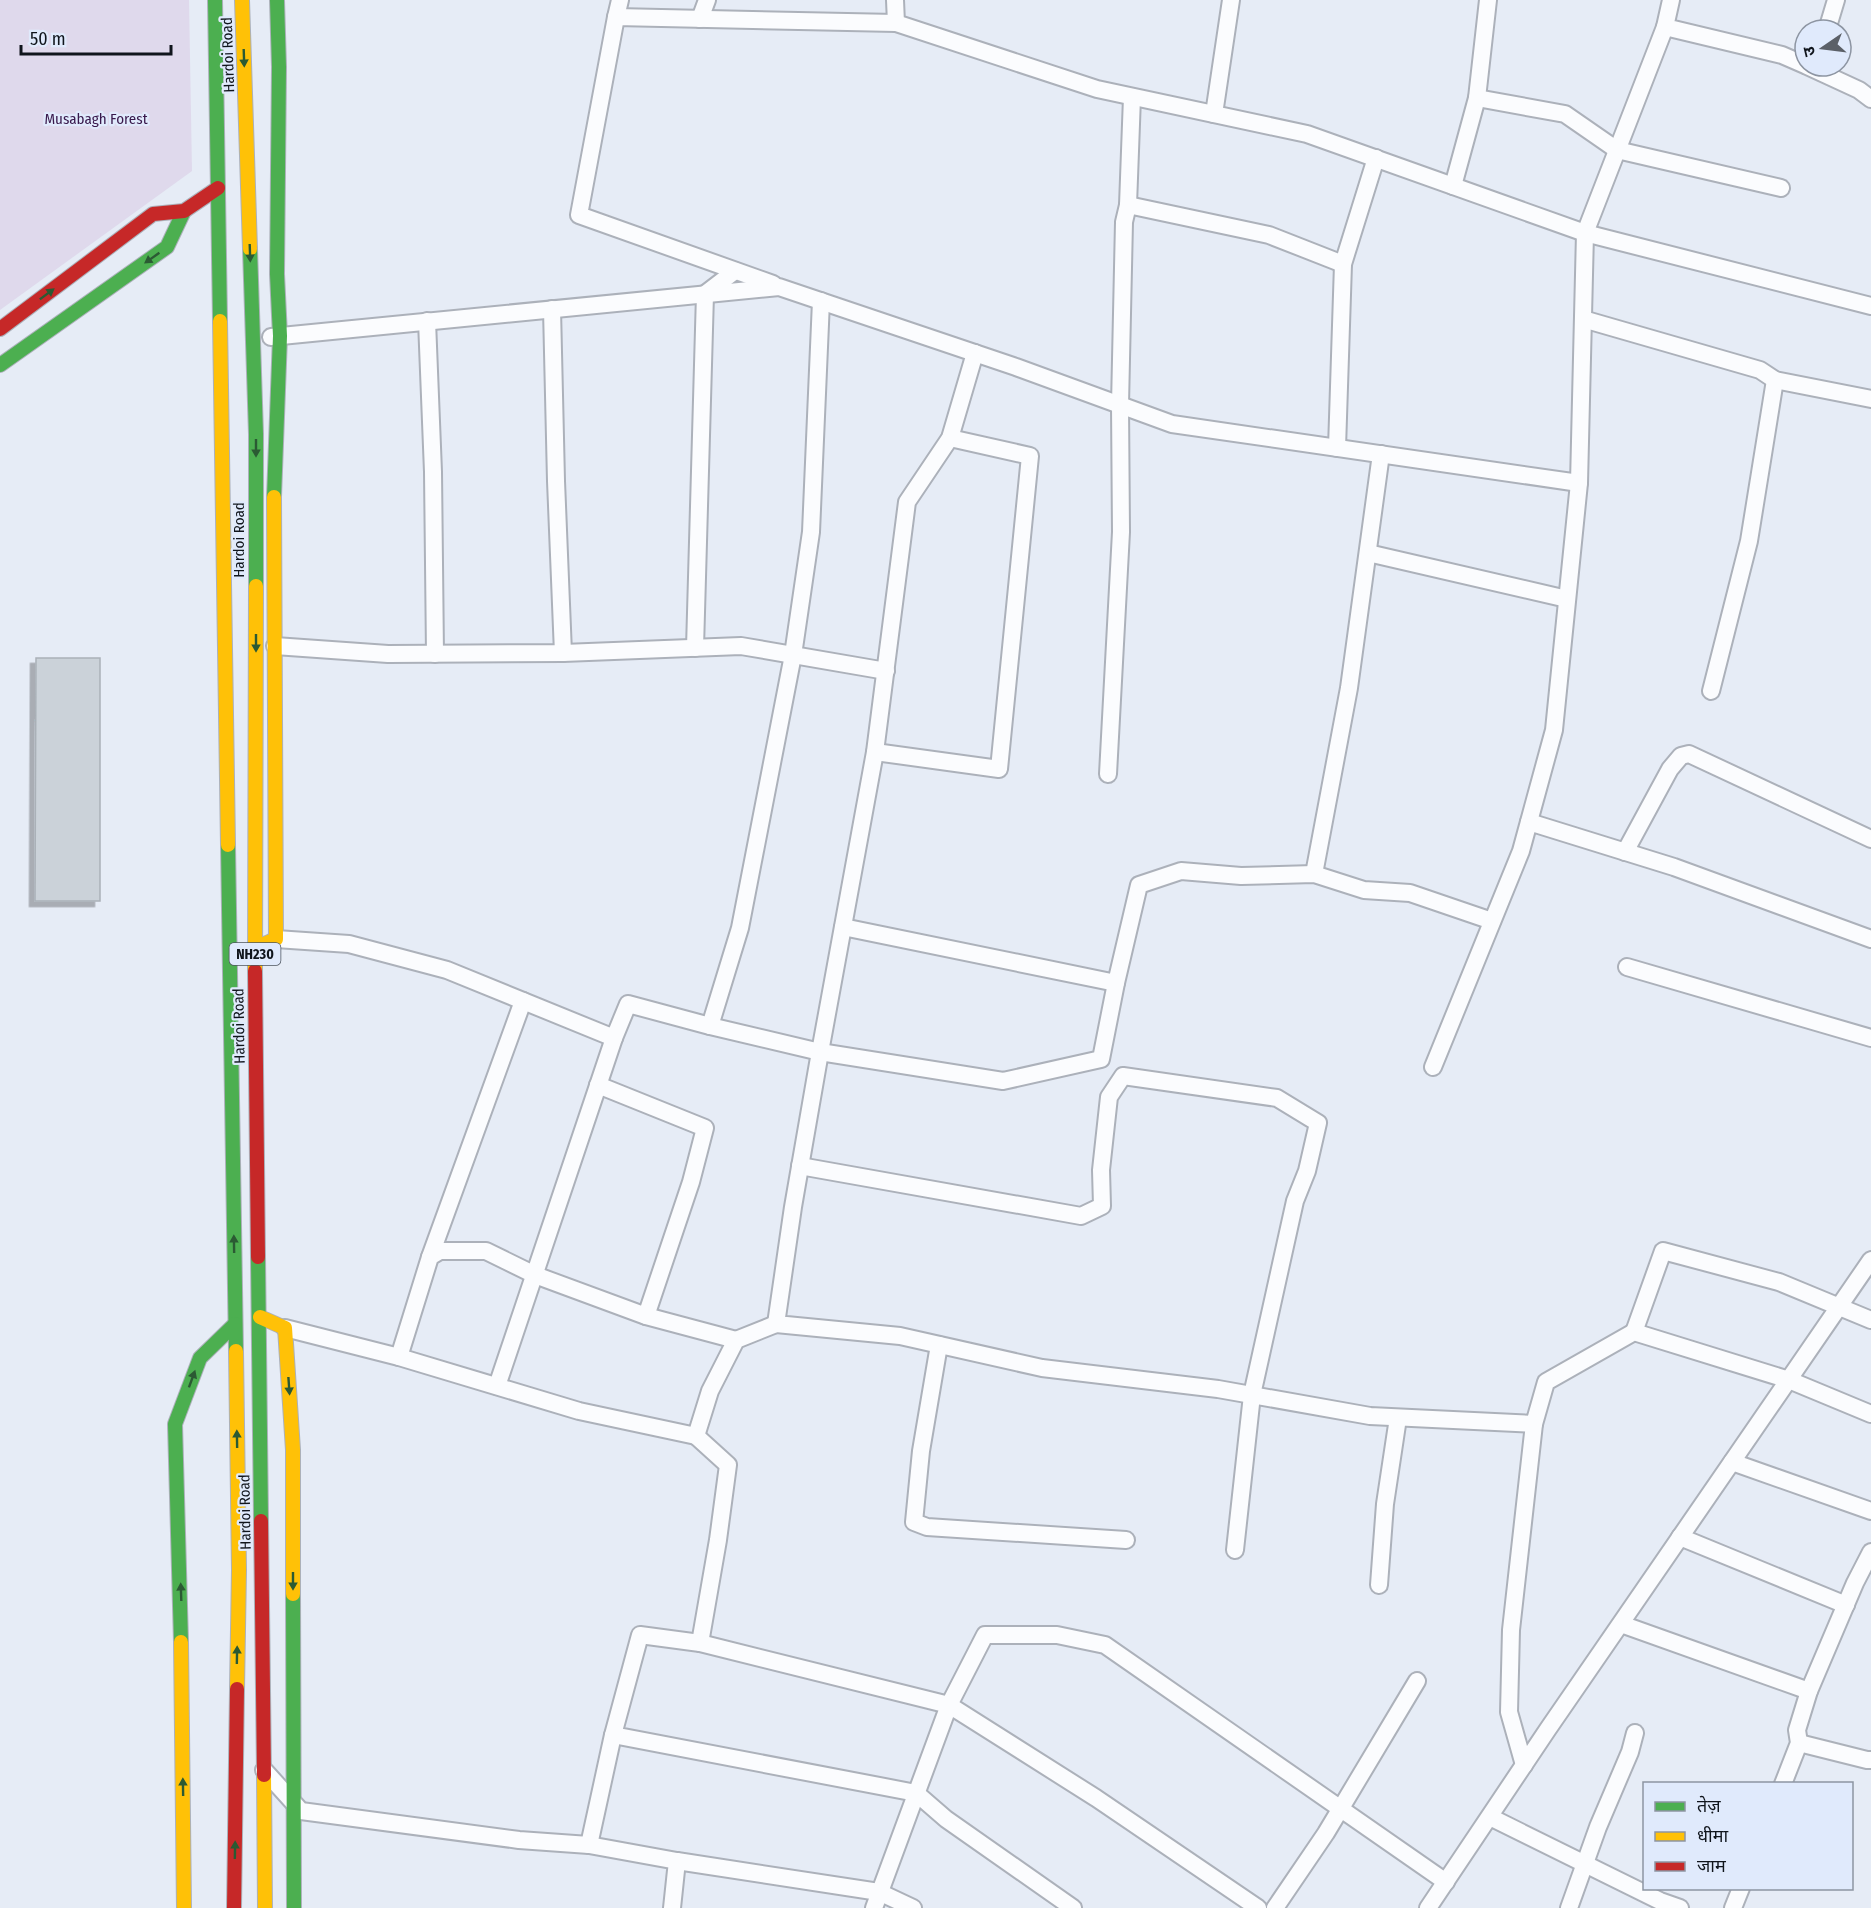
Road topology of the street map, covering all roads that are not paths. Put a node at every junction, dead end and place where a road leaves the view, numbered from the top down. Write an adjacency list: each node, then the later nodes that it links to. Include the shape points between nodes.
1 (215, 0): 25 (main road, Hardoi Road / NH230)
2 (242, 0): 41 (main road, Hardoi Road / NH230, one-way to 41)
3 (277, 0): 40 (main road)
4 (620, 0): 11 (street)
5 (706, 0): 13 (street)
6 (895, 0): 14 (street)
7 (1231, 0): 21 (street)
8 (1488, 0): 19 (street)
9 (1671, 0): 15 (street)
10 (1836, 0): 12 (street)
11 (616, 17): 13 (street); 31 (street, via 579,216)
12 (1831, 18)
13 (700, 19): 14 (street)
14 (896, 23): 18 (street)
15 (1665, 27): 16 (street); 22 (street)
16 (1793, 60)
17 (1833, 78): 20 (street)
18 (1132, 97): 21 (street); 27 (street)
19 (1477, 98): 22 (street, via 1565,114); 24 (street)
20 (1871, 99)
21 (1214, 114): 23 (street, via 1307,134)
22 (1617, 150): 26 (street); 29 (street)
23 (1376, 158): 24 (street); 30 (street)
24 (1453, 186): 29 (street)
25 (218, 188): 28 (main road); 88 (main road, Hardoi Road / NH230, one-way to 25)
26 (1781, 188)
27 (1128, 205): 30 (street, via 1269,235); 46 (street, via 1124,222)
28 (184, 211): 39 (main road, one-way to 28, via 153,214); 43 (main road, one-way to 43, via 168,247)
29 (1585, 233): 35 (street); 37 (street)
30 (1343, 264): 48 (street)
31 (735, 271): 32 (street); 33 (street)
32 (779, 287): 33 (street); 34 (street)
33 (705, 294): 36 (street); 54 (street)
34 (820, 301): 42 (street); 57 (street, via 811,532)
35 (1871, 306)
36 (552, 309): 38 (street); 55 (street)
37 (1583, 319): 44 (street, via 1760,370); 50 (street)
38 (427, 321): 40 (street); 56 (street)
39 (0, 329)
40 (280, 336): 41 (street); 53 (main road, via 273,514)
41 (253, 340): 70 (main road, Hardoi Road / NH230, one-way to 70)
42 (975, 353): 46 (street); 47 (street)
43 (0, 365)
44 (1775, 380): 45 (street); 59 (street, via 1749,541)
45 (1871, 399)
46 (1120, 405): 48 (street, via 1172,424); 61 (street, via 1121,531)
47 (950, 438): 58 (street, via 907,502); 60 (street, via 1030,456 999,769)
48 (1337, 448): 49 (street)
49 (1381, 454): 50 (street); 51 (street)
50 (1579, 483): 52 (street)
51 (1368, 554): 52 (street); 65 (street, via 1349,688)
52 (1567, 599): 62 (street, via 1554,730)
53 (275, 646): 56 (street); 68 (main road)
54 (695, 648): 55 (street); 57 (street, via 741,646)
55 (563, 653): 56 (street)
56 (435, 654)
57 (793, 655): 58 (street); 74 (street, via 740,928)
58 (886, 671): 60 (street)
59 (1711, 691)
60 (875, 752): 67 (street)
61 (1108, 774)
62 (1529, 822): 64 (street); 66 (street)
63 (1871, 839): 64 (street, via 1689,754 1681,756 1670,769)
64 (1625, 852): 69 (street)
65 (1314, 874): 66 (street, via 1364,890 1410,893); 72 (street, via 1241,876 1181,871 1139,885)
66 (1492, 921): 78 (street)
67 (843, 927): 72 (street); 77 (street)
68 (276, 939): 70 (main road); 73 (street, via 349,944 447,970)
69 (1871, 939)
70 (255, 948): 86 (main road, Hardoi Road / NH230)
71 (1627, 967): 76 (street)
72 (1116, 983): 77 (street, via 1101,1059 1003,1081)
73 (523, 1001): 75 (street); 81 (street)
74 (710, 1026): 75 (street, via 628,1004); 77 (street)
75 (614, 1038): 79 (street)
76 (1871, 1038)
77 (820, 1052): 80 (street)
78 (1433, 1066)
79 (598, 1085): 83 (street); 85 (street, via 705,1128)
80 (800, 1166): 89 (street); 97 (street, via 1082,1216 1102,1206 1101,1170 1109,1098 1123,1076 1277,1098 1318,1122 1307,1171 1295,1200)
81 (430, 1257): 83 (street, via 440,1251 486,1251); 94 (street)
82 (1871, 1260): 84 (street)
83 (535, 1275): 85 (street); 96 (street)
84 (1839, 1308): 87 (street); 91 (street, via 1779,1282 1663,1251); 95 (street)
85 (646, 1316): 92 (street)
86 (260, 1317): 90 (main road); 120 (main road, Hardoi Road / NH230)
87 (1871, 1320)
88 (235, 1324): 135 (main road, one-way to 88, via 175,1424 200,1358); 136 (main road, Hardoi Road / NH230, one-way to 88, via 239,1570)
89 (776, 1324): 92 (street); 93 (street, via 900,1336)
90 (285, 1328): 94 (street); 123 (main road, one-way to 123, via 293,1450)
91 (1634, 1332): 95 (street); 100 (street, via 1546,1382)
92 (736, 1340): 101 (street, via 710,1391)
93 (939, 1345): 97 (street, via 1042,1368); 105 (street, via 914,1522 927,1527)
94 (399, 1357): 96 (street)
95 (1789, 1380): 98 (street); 102 (street)
96 (497, 1386): 101 (street, via 579,1411)
97 (1252, 1395): 99 (street); 106 (street)
98 (1871, 1414)
99 (1398, 1418): 100 (street); 108 (street, via 1385,1504)
100 (1533, 1424): 119 (street, via 1511,1630 1509,1700)
101 (696, 1436): 111 (street, via 728,1465)
102 (1732, 1462): 103 (street); 104 (street)
103 (1871, 1511)
104 (1680, 1537): 109 (street); 110 (street)
105 (1126, 1540)
106 (1235, 1550)
107 (1871, 1552): 109 (street)
108 (1379, 1585)
109 (1846, 1605): 113 (street)
110 (1621, 1624): 113 (street); 119 (street)
111 (700, 1643): 114 (street); 116 (street, via 640,1635)
112 (1418, 1681): 124 (street)
113 (1809, 1691): 117 (street, via 1797,1730)
114 (949, 1705): 122 (street); 124 (street, via 985,1635 1057,1635 1105,1645); 142 (street)
115 (1635, 1733): 128 (street)
116 (613, 1736): 122 (street); 126 (street)
117 (1799, 1743): 118 (street); 121 (street)
118 (1871, 1760)
119 (1524, 1765): 125 (street)
120 (264, 1769): 123 (street); 134 (main road, Hardoi Road / NH230)
121 (1783, 1782)
122 (916, 1793): 132 (street); 141 (street, via 946,1819)
123 (293, 1802): 126 (street, via 301,1811 519,1840); 137 (main road)
124 (1340, 1809): 129 (street); 143 (street)
125 (1490, 1817): 128 (street); 129 (street)
126 (589, 1845): 127 (street)
127 (677, 1861): 132 (street); 138 (street)
128 (1586, 1863): 130 (street); 145 (street)
129 (1446, 1882): 144 (street)
130 (1643, 1886)
131 (1740, 1890): 147 (street)
132 (879, 1892): 139 (street); 140 (street)
133 (1663, 1894): 146 (street)
134 (269, 1907)
135 (184, 1908)
136 (234, 1908)
137 (294, 1908)
138 (672, 1908)
139 (874, 1908)
140 (913, 1908)
141 (1073, 1908)
142 (1258, 1908)
143 (1275, 1908)
144 (1428, 1908)
145 (1569, 1908)
146 (1680, 1908)
147 (1733, 1908)

